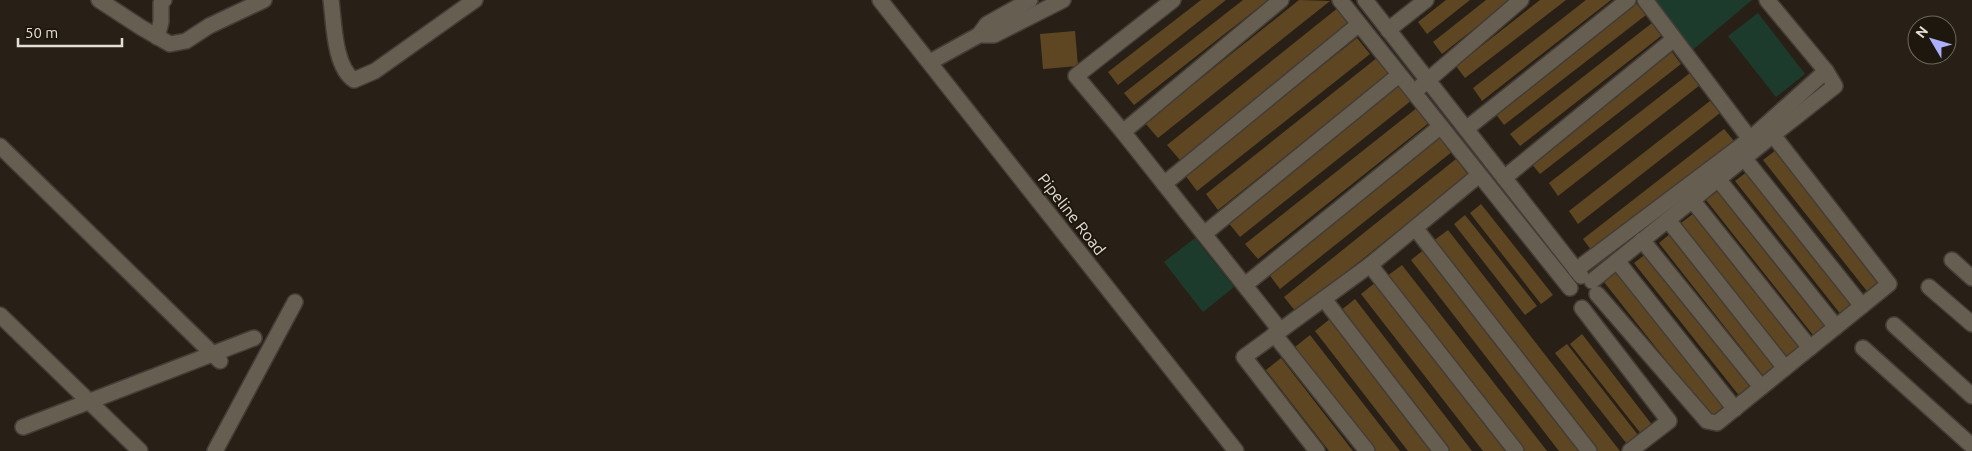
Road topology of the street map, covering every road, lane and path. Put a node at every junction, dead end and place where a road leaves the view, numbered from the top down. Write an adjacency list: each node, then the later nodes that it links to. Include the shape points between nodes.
1 (99, 0): 21 (street)
2 (164, 0): 21 (street)
3 (264, 0): 21 (street, via 209,26 186,41 170,44)
4 (331, 0): 5 (street, via 338,54 354,80 376,71)
5 (475, 0)
6 (880, 0): 23 (street, Pipeline Road)
7 (1030, 0): 20 (street, via 987,24)
8 (1063, 0): 20 (street, via 994,35)
9 (1173, 0): 30 (street, via 1076,76)
10 (1281, 0): 30 (street)
11 (1340, 0): 18 (street)
12 (1365, 0): 19 (street)
13 (1426, 0): 19 (street)
14 (1520, 0): 26 (street)
15 (1628, 0): 29 (street)
16 (1645, 0): 22 (street)
17 (1767, 0): 24 (street)
18 (1358, 25): 25 (street); 38 (street)
19 (1388, 30): 26 (street)
20 (979, 35): 23 (street)
21 (157, 37)
22 (1674, 39): 32 (street); 36 (street)
23 (930, 62): 74 (street, Pipeline Road)
24 (1826, 71): 31 (street, via 1835,86); 32 (street)
25 (1399, 75): 27 (street); 42 (street)
26 (1428, 81): 27 (street); 29 (street)
27 (1413, 92): 28 (street)
28 (1440, 127): 35 (street); 49 (street)
29 (1466, 129): 36 (street)
30 (1123, 132): 38 (street)
31 (1773, 134): 34 (street); 54 (street, via 1888,284)
32 (1750, 139): 48 (street)
33 (0, 146): 64 (street)
34 (1744, 158): 37 (street); 54 (street)
35 (1479, 175): 41 (street); 50 (street)
36 (1504, 178): 48 (street)
37 (1718, 179): 39 (street); 59 (street)
38 (1164, 184): 42 (street)
39 (1692, 200): 40 (street); 62 (street)
40 (1668, 220): 43 (street); 65 (street)
41 (1416, 229): 46 (street); 79 (street)
42 (1204, 234): 49 (street)
43 (1642, 240): 45 (street); 66 (street)
44 (1952, 260): 47 (street)
45 (1617, 261): 48 (street); 69 (street)
46 (1370, 265): 52 (street); 78 (street)
47 (1972, 278)
48 (1587, 281): 50 (street, via 1573,283); 55 (street, via 1592,304); 69 (street, via 1707,421 1717,423)
49 (1245, 286): 60 (street)
50 (1570, 288): 55 (street, via 1568,293 1572,303)
51 (1929, 288): 57 (street)
52 (1324, 299): 60 (street); 77 (street)
53 (295, 302): 73 (street)
54 (1862, 306): 59 (street)
55 (1582, 308): 80 (street, via 1669,421)
56 (0, 315): 68 (street)
57 (1972, 324)
58 (1894, 325): 67 (street)
59 (1836, 327): 62 (street)
60 (1277, 332): 75 (street, via 1244,357); 76 (street)
61 (254, 338): 64 (street)
62 (1810, 348): 65 (street)
63 (1863, 348): 71 (street)
64 (216, 357): 68 (street)
65 (1785, 368): 66 (street)
66 (1761, 387): 69 (street)
67 (1972, 396)
68 (89, 402): 70 (street); 72 (street)
69 (1735, 409)
70 (23, 427)
71 (1972, 446)
72 (140, 451)
73 (215, 451)
74 (1236, 451)
75 (1317, 451)
76 (1367, 451)
77 (1441, 451)
78 (1516, 451)
79 (1589, 451)
80 (1630, 451)

